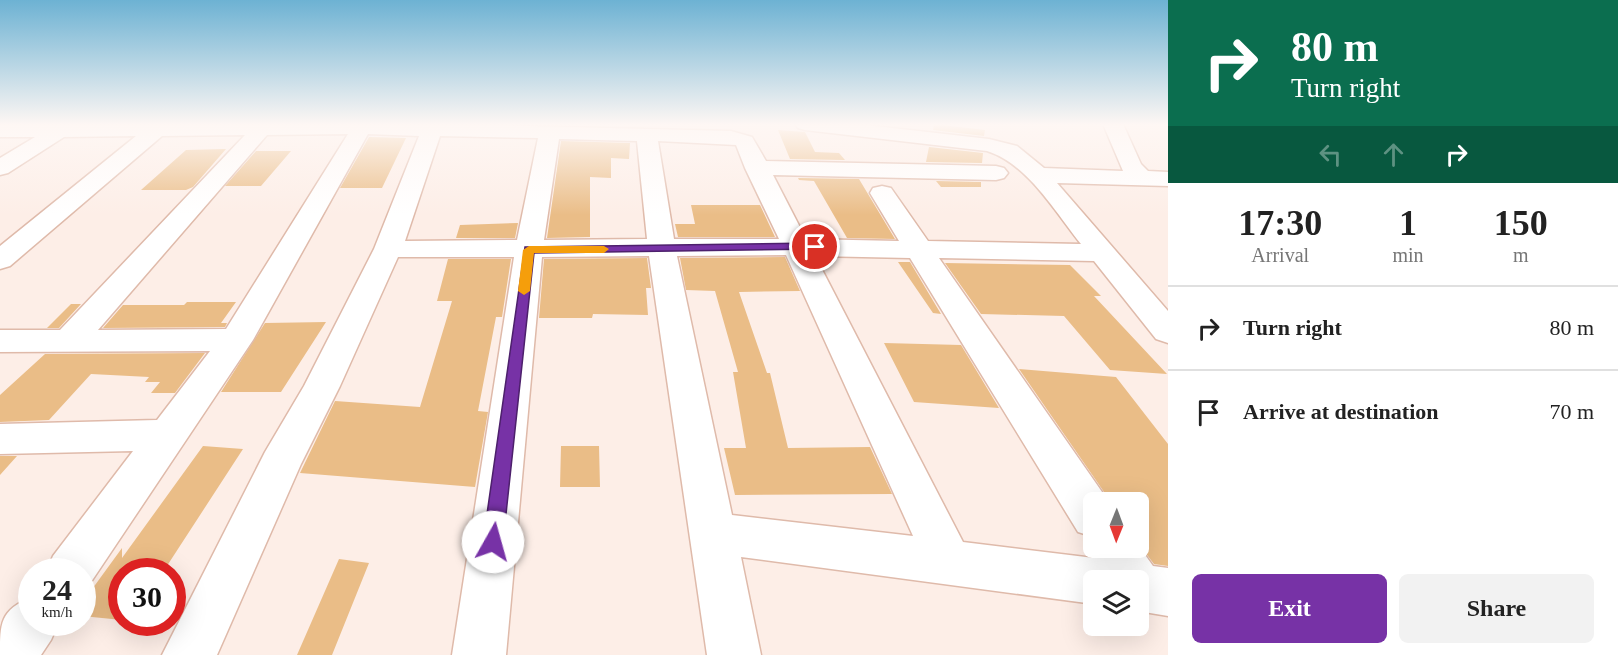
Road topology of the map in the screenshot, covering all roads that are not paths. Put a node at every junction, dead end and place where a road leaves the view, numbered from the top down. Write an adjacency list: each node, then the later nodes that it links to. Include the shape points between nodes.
1 (21, 155): 11 (street)
2 (127, 155): 24 (street)
3 (239, 155): 26 (street)
4 (345, 155): 27 (street)
5 (423, 155): 19 (street)
6 (546, 155): 22 (street)
7 (650, 155): 20 (street)
8 (751, 155): 12 (street)
9 (1013, 155): 14 (street)
10 (1126, 155): 15 (street)
11 (0, 168)
12 (756, 168): 13 (street); 18 (street)
13 (996, 173)
14 (1038, 175): 15 (street); 23 (street)
15 (1141, 178): 16 (street)
16 (1168, 179)
17 (882, 193): 21 (street)
18 (794, 247): 20 (street); 21 (street); 34 (street)
19 (388, 249): 22 (street); 42 (street)
20 (662, 249): 22 (street); 32 (street)
21 (918, 249): 23 (street); 31 (street)
22 (529, 250): 43 (street)
23 (1101, 253): 25 (street)
24 (0, 260)
25 (1168, 332)
26 (71, 339): 27 (street); 28 (street)
27 (236, 340): 29 (street)
28 (4, 345)
29 (167, 435): 30 (street); 33 (street)
30 (0, 439)
31 (1083, 501)
32 (712, 533): 34 (street); 44 (street)
33 (80, 558)
34 (949, 563): 35 (street)
35 (1083, 580)
36 (1149, 589): 37 (street)
37 (1168, 592)
38 (0, 622): 39 (street)
39 (18, 622)
40 (22, 636): 41 (street)
41 (8, 655)
42 (189, 655)
43 (479, 655)
44 (734, 655)

